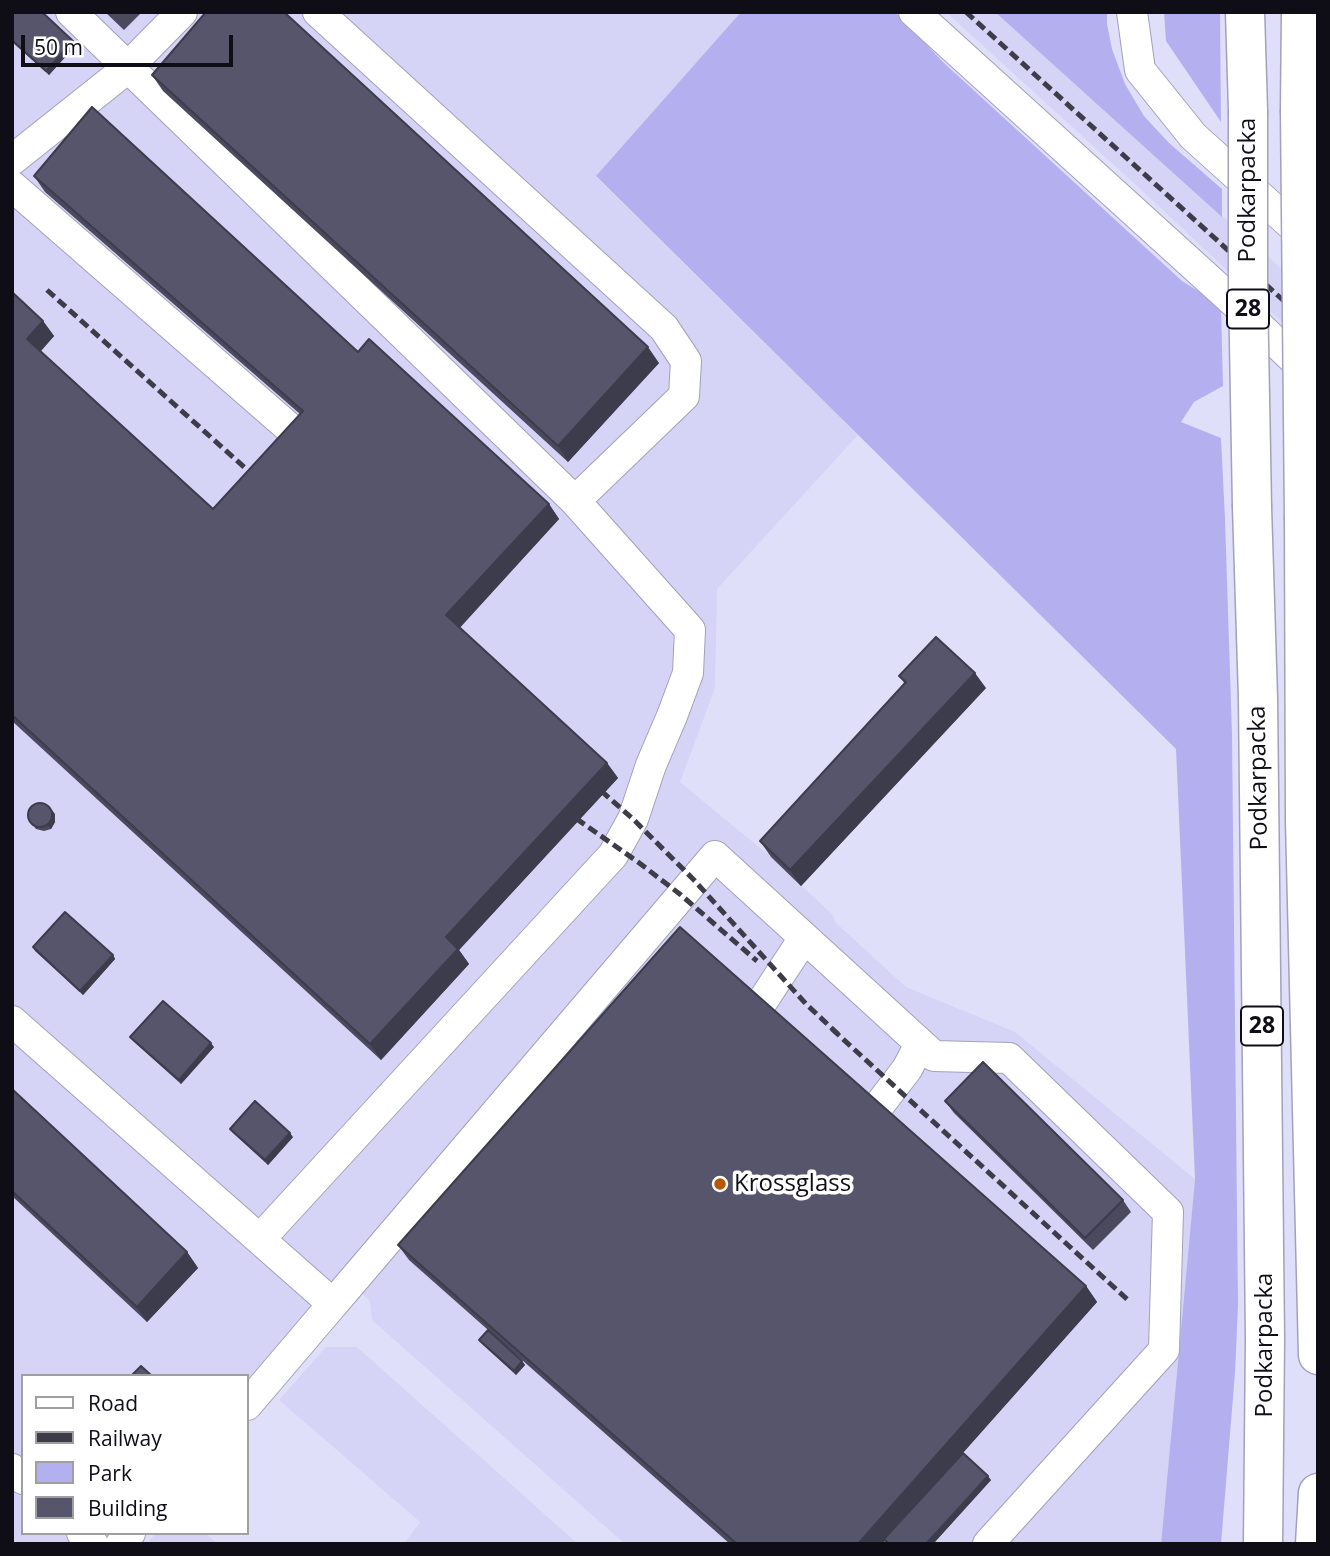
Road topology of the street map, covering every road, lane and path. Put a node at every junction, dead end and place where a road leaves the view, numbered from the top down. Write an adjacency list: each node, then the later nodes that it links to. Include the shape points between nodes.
1 (71, 12): 8 (street)
2 (182, 12): 8 (street)
3 (318, 12): 14 (street, via 664,328 686,361 684,396)
4 (914, 12): 12 (street)
5 (1132, 12): 11 (street, via 1140,70 1192,136 1307,239)
6 (1245, 12): 26 (main road, Podkarpacka / 28, bridge, via 1258,698)
7 (1301, 12): 22 (main road, Podkarpacka / 28, bridge, via 1305,821)
8 (128, 67): 9 (street); 14 (street)
9 (12, 160)
10 (12, 186): 13 (street)
11 (1318, 242)
12 (1318, 383)
13 (294, 432)
14 (575, 501): 20 (street, via 690,630 688,673 633,819 613,855)
15 (804, 938): 16 (street); 18 (street); 21 (street, via 715,856)
16 (760, 1004)
17 (12, 1021): 20 (street)
18 (920, 1044): 19 (street); 25 (street, via 934,1056 1009,1058 1168,1212 1164,1350)
19 (877, 1108)
20 (260, 1239): 21 (street)
21 (333, 1304): 23 (street)
22 (1318, 1355)
23 (248, 1404)
24 (1318, 1493): 27 (main road)
25 (988, 1544)
26 (1263, 1544)
27 (1315, 1544)

